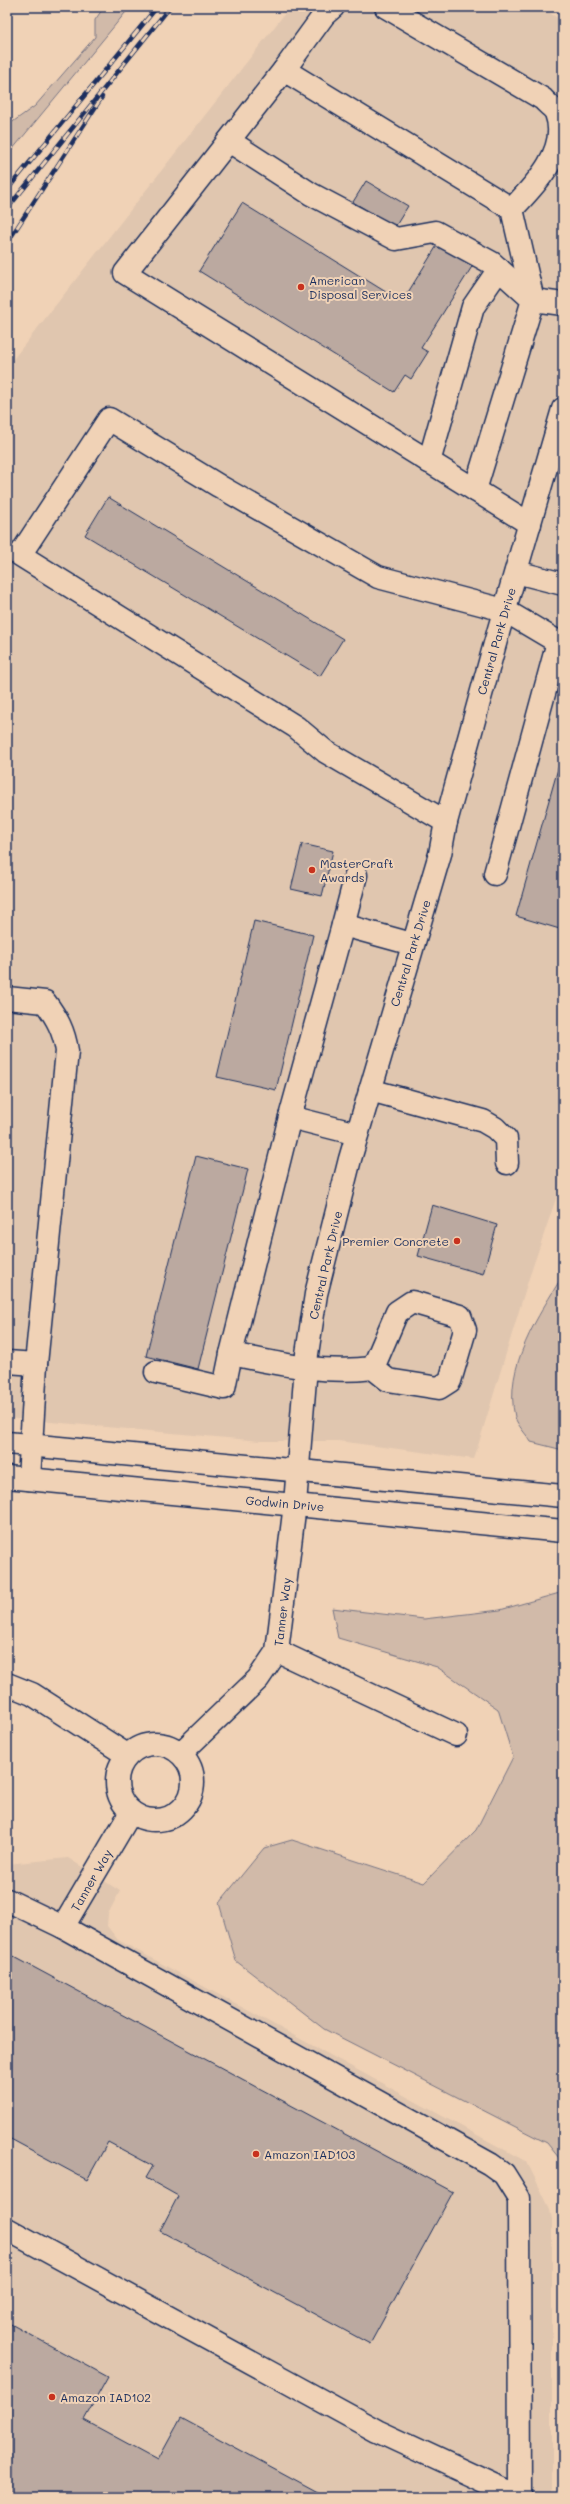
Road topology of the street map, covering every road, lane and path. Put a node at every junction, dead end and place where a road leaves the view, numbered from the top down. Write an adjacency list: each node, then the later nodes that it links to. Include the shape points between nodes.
1 (333, 7): 3 (street, via 324,15)
2 (386, 7): 5 (street, via 543,99 556,112 562,131 558,149 541,179)
3 (284, 70): 4 (street); 5 (street)
4 (229, 141): 6 (street, via 311,194 396,239 435,232); 10 (street, via 125,273)
5 (512, 208): 7 (street)
6 (499, 269): 7 (street); 10 (street, via 473,307)
7 (534, 300): 8 (street); 11 (street)
8 (563, 304)
9 (563, 409): 12 (street, Central Park Drive)
10 (429, 462): 11 (street)
11 (475, 490): 12 (street)
12 (530, 524): 13 (street, Central Park Drive)
13 (516, 572): 14 (street); 15 (street, Central Park Drive)
14 (561, 584)
15 (504, 610): 16 (street); 17 (street, Central Park Drive); 17 (street, via 378,577 225,490 109,419 20,555 296,727 326,752)
16 (561, 643): 18 (street)
17 (446, 822): 21 (street, Central Park Drive, via 440,854)
18 (495, 874)
19 (356, 875): 20 (street)
20 (343, 925): 21 (street); 24 (street)
21 (412, 944): 23 (street, Central Park Drive)
22 (7, 998): 29 (street, via 45,1002 65,1034 67,1051)
23 (370, 1090): 25 (street, Central Park Drive); 26 (street, via 489,1124 506,1139)
24 (290, 1117): 25 (street); 27 (street)
25 (357, 1134): 31 (street, Central Park Drive, via 316,1294)
26 (507, 1163)
27 (231, 1354): 31 (street); 32 (street, via 224,1388)
28 (7, 1362): 29 (street)
29 (36, 1364): 34 (street)
30 (373, 1368): 30 (street, via 388,1380 439,1388 450,1381 464,1330 460,1316 412,1302 397,1312); 31 (street, via 346,1371)
31 (306, 1369): 35 (street, Central Park Drive)
32 (156, 1372)
33 (7, 1443): 34 (street)
34 (31, 1446): 35 (street); 37 (street)
35 (298, 1471): 38 (street); 39 (street, Central Park Drive)
36 (7, 1477): 37 (street, Godwin Drive)
37 (29, 1479): 39 (street, Godwin Drive)
38 (563, 1496)
39 (295, 1504): 40 (street, Godwin Drive); 41 (street, Tanner Way)
40 (563, 1531)
41 (277, 1651): 43 (street); 44 (street, Tanner Way, via 258,1679)
42 (7, 1684): 45 (street, via 32,1694)
43 (456, 1735)
44 (181, 1753): 45 (street, via 171,1747 148,1744); 46 (street, via 193,1775 188,1800 180,1811 155,1820 142,1818)
45 (127, 1755): 46 (street, via 116,1776 122,1802)
46 (130, 1812): 48 (street, Tanner Way)
47 (7, 1900): 48 (street)
48 (63, 1927): 50 (street, via 504,2174 519,2198)
49 (7, 2229): 50 (street, via 377,2431)
50 (519, 2497)

